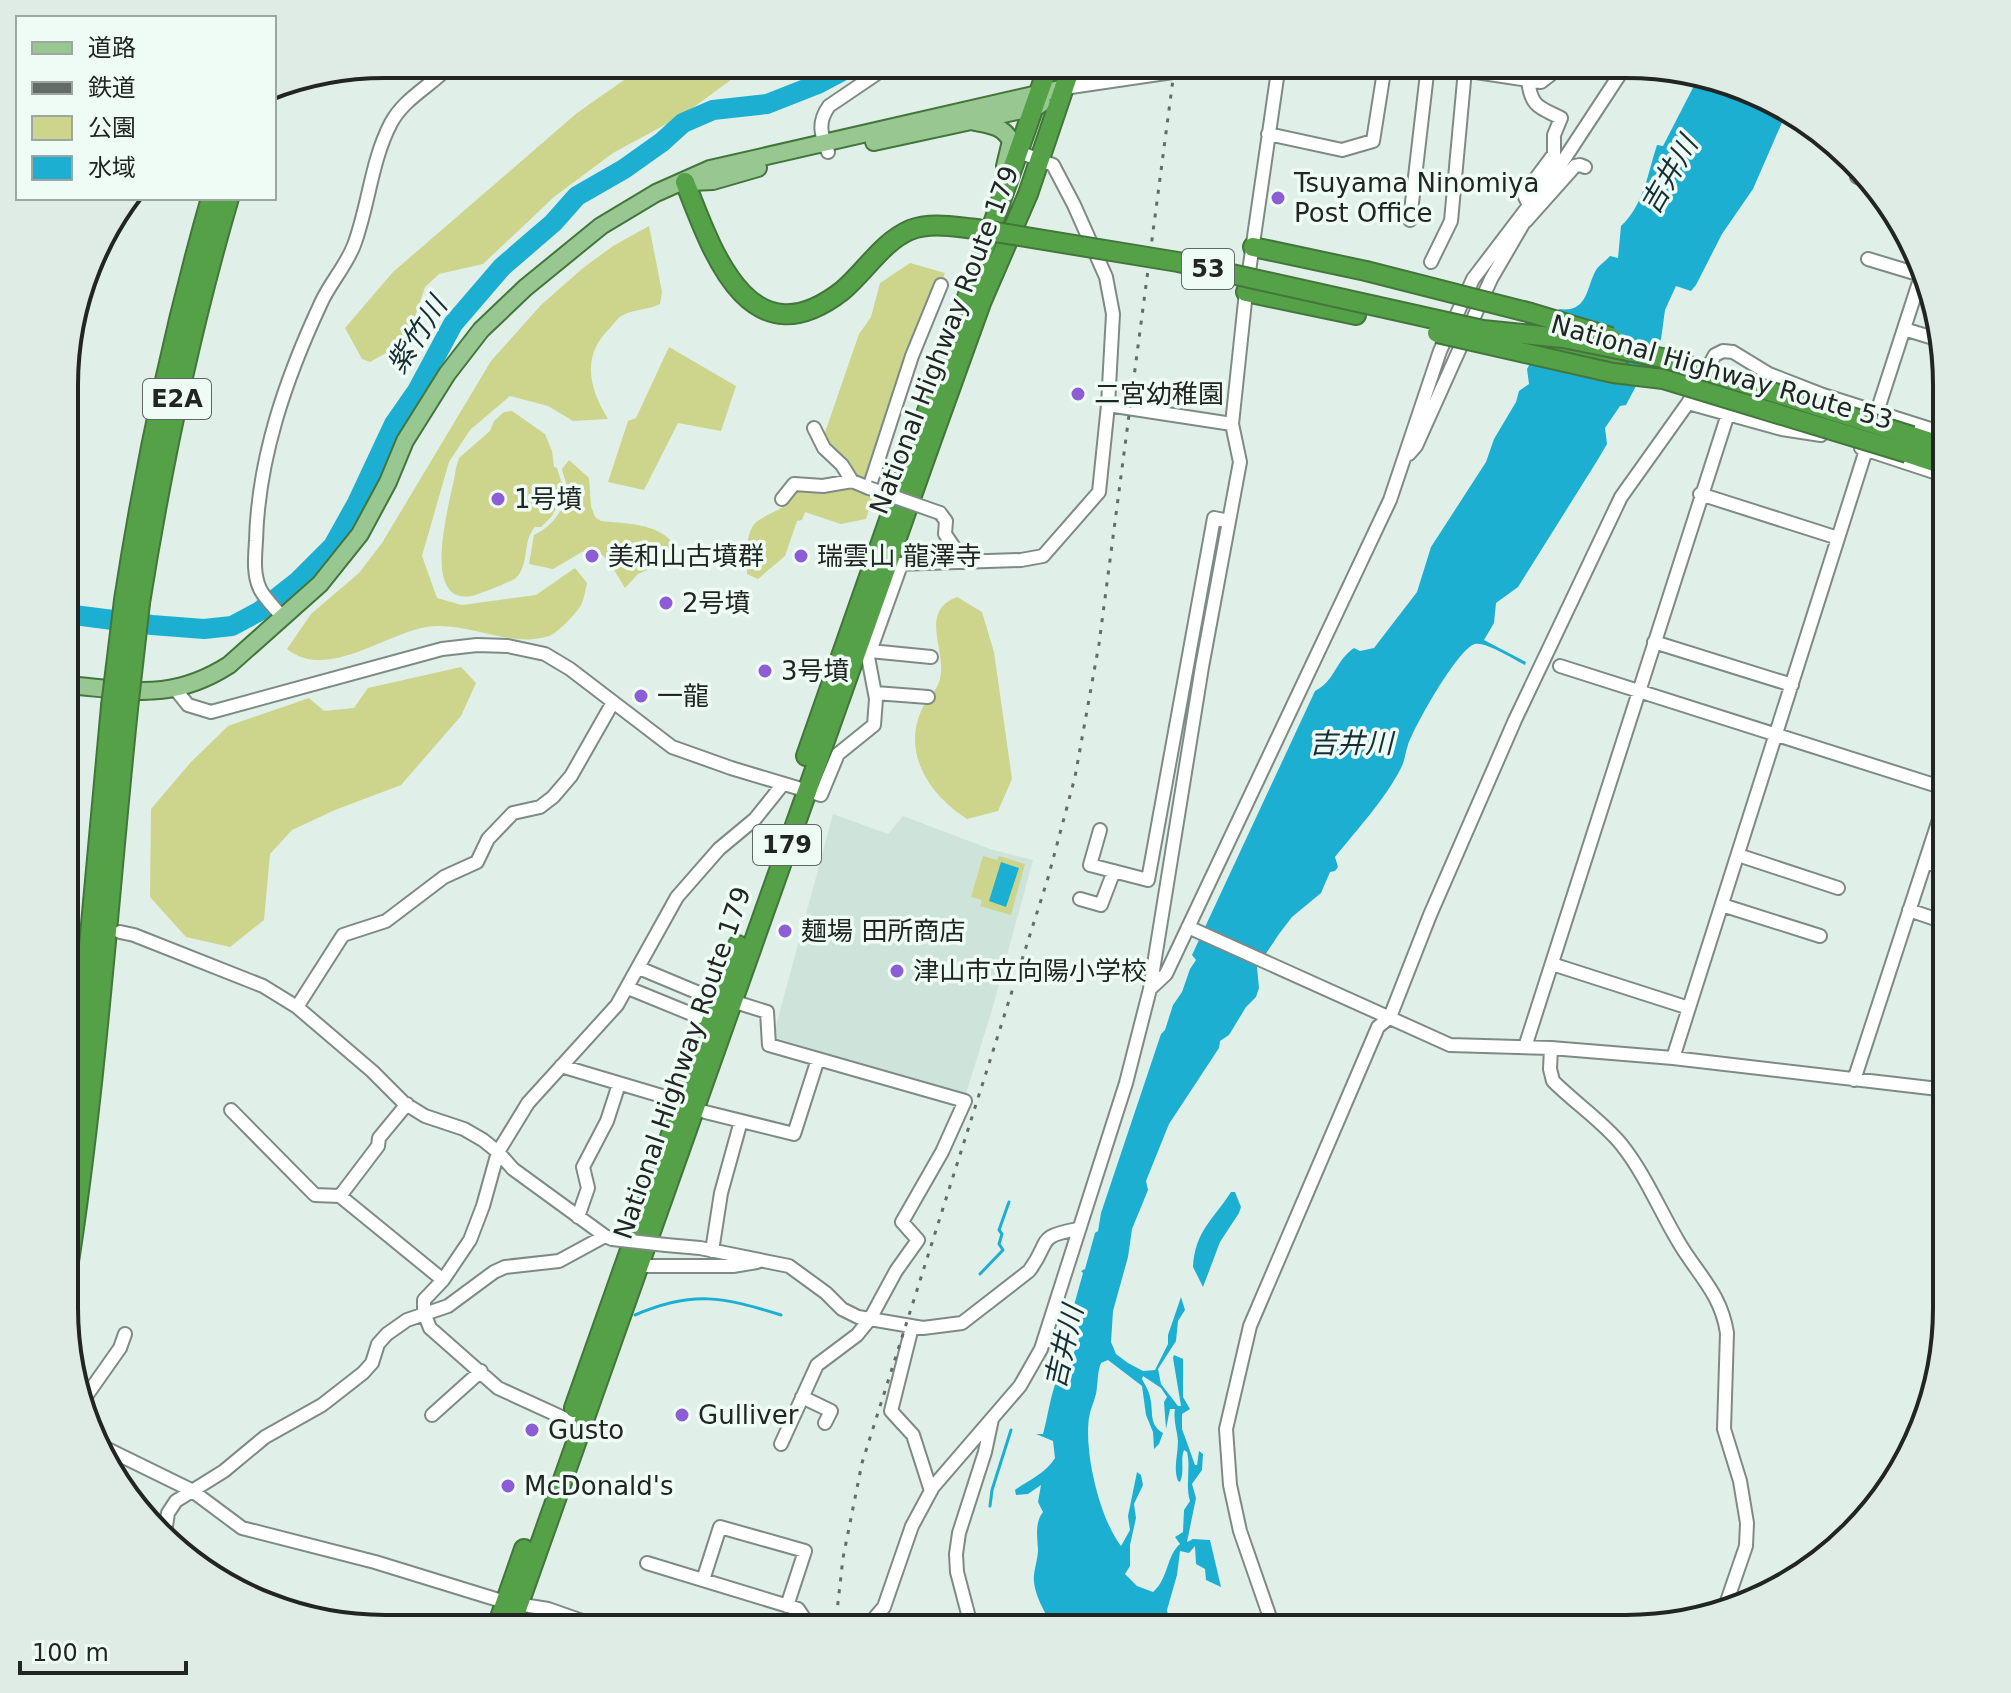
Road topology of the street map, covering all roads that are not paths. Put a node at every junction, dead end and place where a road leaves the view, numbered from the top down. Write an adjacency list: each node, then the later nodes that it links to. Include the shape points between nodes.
1 (439, 78): 65 (street, via 408,100 392,123 354,246 322,300 274,423 258,500 255,571 260,590)
2 (870, 78): 18 (street, via 823,115 819,126)
3 (1045, 78): 15 (highway, National Highway Route 179 / 179)
4 (1067, 78): 14 (highway, National Highway Route 179 / 179)
5 (1132, 78): 14 (street)
6 (1277, 78): 17 (street)
7 (1383, 78): 17 (street, via 1373,141 1342,150)
8 (1427, 78): 27 (street)
9 (1464, 78): 31 (street, via 1451,221)
10 (1515, 78): 13 (street)
11 (1546, 78): 13 (street)
12 (1617, 78): 25 (street)
13 (1528, 80): 25 (street, via 1536,106 1561,118 1554,154 1527,190)
14 (1064, 88): 15 (main road); 20 (highway, National Highway Route 179 / 179)
15 (1038, 100): 16 (main road); 18 (main road); 19 (highway, National Highway Route 179 / 179)
16 (969, 121): 18 (main road); 26 (main road, via 1000,128 1011,141)
17 (1268, 134): 29 (street)
18 (826, 147): 22 (main road, via 710,169)
19 (1019, 152): 20 (street); 26 (highway, National Highway Route 179 / 179)
20 (1040, 159): 43 (street, via 1053,165 1106,277 1113,314); 63 (highway, National Highway Route 179 / 179, via 981,303)
21 (1585, 167): 28 (street, via 1575,166)
22 (685, 182): 37 (highway, National Highway Route 53 / 53, bridge, via 725,274 746,298 776,313 813,310 909,231 931,225 1178,262); 65 (main road, via 601,226 481,330 405,441 360,534 320,584)
23 (210, 200): 64 (highway, E2A, via 152,430)
24 (228, 200): 64 (highway, E2A)
25 (1529, 205): 28 (street); 54 (street, via 1473,279 1440,351)
26 (998, 211): 63 (highway, National Highway Route 179 / 179)
27 (1410, 220)
28 (1523, 224): 54 (street, via 1491,279)
29 (1253, 247): 35 (street); 39 (highway, bridge, via 1600,333)
30 (1868, 259): 32 (street)
31 (1431, 262)
32 (1911, 271)
33 (941, 285): 57 (street)
34 (1917, 288): 36 (street)
35 (1246, 292): 40 (highway, bridge, via 1613,373); 46 (street)
36 (1904, 329): 38 (street); 44 (street)
37 (1483, 330): 39 (highway, National Highway Route 53 / 53, bridge, via 1563,338); 40 (highway, National Highway Route 53 / 53, bridge)
38 (1929, 337)
39 (1667, 359): 50 (highway, National Highway Route 53 / 53, bridge)
40 (1663, 379): 50 (highway, National Highway Route 53 / 53, bridge)
41 (1823, 395): 42 (street, via 1723,351 1715,355); 44 (street); 48 (street)
42 (1688, 403): 45 (street); 107 (street, via 1621,497 1515,720)
43 (1108, 405): 46 (street); 62 (street, via 1099,492 1062,537 1043,556)
44 (1877, 412): 49 (street)
45 (1728, 414): 48 (street); 58 (street)
46 (1232, 424): 60 (street, via 1240,462)
47 (814, 428): 56 (street)
48 (1812, 432): 52 (street)
49 (1933, 439)
50 (1909, 444): 51 (highway, National Highway Route 53 / 53); 53 (highway, National Highway Route 53 / 53)
51 (1933, 444)
52 (1866, 450): 55 (street); 61 (street)
53 (1933, 458)
54 (1405, 460): 96 (street)
55 (1933, 472)
56 (852, 481): 57 (street); 59 (street, via 794,484)
57 (869, 488): 62 (street, bridge, via 940,513 945,534)
58 (1700, 494): 61 (street); 66 (street)
59 (782, 499)
60 (1229, 521): 69 (street, via 1214,518); 71 (street)
61 (1838, 538): 72 (street)
62 (964, 562): 63 (street)
63 (888, 563): 67 (street); 82 (highway, National Highway Route 179 / 179)
64 (132, 602): 79 (highway, E2A, bridge)
65 (279, 613): 74 (main road, via 229,665)
66 (1654, 642): 72 (street); 75 (street)
67 (870, 651): 68 (street); 76 (street)
68 (931, 657)
69 (1188, 664): 71 (street); 83 (street)
70 (1560, 666): 75 (street)
71 (1202, 667): 85 (street)
72 (1792, 685): 80 (street)
73 (78, 686): 74 (main road)
74 (176, 690): 78 (street, via 188,705 211,712 442,649 493,645 545,654)
75 (1638, 691): 80 (street); 99 (street)
76 (875, 693): 77 (street); 82 (street, via 874,725 838,754 821,795)
77 (928, 697)
78 (612, 704): 82 (street, via 672,747); 104 (street, via 553,797 540,807 513,813 488,839 477,862 444,877 386,921 343,935)
79 (120, 707): 112 (highway, E2A); 123 (highway, E2A, via 95,1061)
80 (1777, 734): 81 (street); 87 (street)
81 (1933, 787)
82 (795, 788): 100 (street, via 719,849 677,897); 103 (highway, National Highway Route 179 / 179)
83 (1157, 829): 85 (street); 90 (street, via 1148,880)
84 (1100, 830): 90 (street, via 1090,865)
85 (1174, 833): 102 (street)
86 (1933, 837): 88 (street)
87 (1738, 855): 91 (street); 93 (street)
88 (1925, 862): 89 (street); 94 (street)
89 (1933, 865)
90 (1114, 871): 92 (street, via 1101,905)
91 (1838, 888)
92 (1080, 899)
93 (1722, 905): 98 (street); 105 (street)
94 (1909, 910): 95 (street); 114 (street)
95 (1933, 918)
96 (1188, 927): 102 (street, via 1166,974); 107 (street)
97 (120, 932): 104 (street, via 263,986)
98 (1820, 936)
99 (1552, 964): 105 (street); 108 (street)
100 (639, 968): 101 (street); 103 (street)
101 (628, 988): 106 (street); 113 (street)
102 (1150, 989): 126 (street, via 1126,1083)
103 (725, 1001): 111 (street, via 767,1012 769,1045); 117 (highway, National Highway Route 179 / 179); 130 (highway, National Highway Route 179 / 179)
104 (297, 1007): 118 (street)
105 (1689, 1008): 110 (street)
106 (699, 1017)
107 (1390, 1017): 108 (street, via 1450,1045); 159 (street, via 1378,1027 1250,1326 1226,1429 1240,1531)
108 (1525, 1047): 109 (street)
109 (1551, 1048): 110 (street); 150 (street, via 1553,1081 1621,1144 1716,1296 1725,1319 1724,1429 1747,1523 1746,1546)
110 (1673, 1058): 114 (street)
111 (818, 1059): 121 (street, via 794,1134); 133 (street, via 965,1101 902,1222 918,1240)
112 (78, 1061)
113 (561, 1066): 115 (street); 122 (street, via 528,1103)
114 (1854, 1080): 116 (street)
115 (619, 1084): 117 (street); 125 (street, via 583,1167 588,1188)
116 (1933, 1088)
117 (682, 1102): 130 (highway, National Highway Route 179 / 179)
118 (407, 1104): 122 (street, via 464,1129); 124 (street)
119 (231, 1110): 124 (street, via 315,1195)
120 (705, 1112): 121 (street)
121 (741, 1121): 128 (street)
122 (498, 1152): 125 (street); 131 (street, via 470,1240)
123 (78, 1189)
124 (340, 1196): 131 (street)
125 (578, 1217): 127 (street)
126 (1078, 1229): 134 (street, via 1045,1240 1029,1271 962,1323); 140 (street, via 1041,1349 1020,1386)
127 (609, 1238): 128 (street, bridge); 132 (street, via 559,1261 505,1267 448,1306)
128 (712, 1251): 129 (street)
129 (764, 1261): 130 (street); 133 (street, via 789,1266 842,1309)
130 (631, 1266): 142 (highway, National Highway Route 179 / 179)
131 (443, 1280): 132 (street, via 424,1300)
132 (424, 1313): 136 (street, via 430,1328); 145 (street, via 387,1334 363,1373 322,1405 265,1437)
133 (870, 1319): 134 (street); 138 (street, via 817,1365)
134 (912, 1327): 146 (street, via 891,1411 913,1435)
135 (125, 1334): 137 (street)
136 (481, 1371): 139 (street); 142 (street, via 498,1388)
137 (89, 1391)
138 (802, 1397): 141 (street, via 831,1411); 143 (street)
139 (432, 1415)
140 (992, 1418): 146 (street); 158 (street, via 956,1554)
141 (825, 1423)
142 (575, 1424): 151 (highway, National Highway Route 179 / 179)
143 (781, 1444)
144 (115, 1453): 145 (street)
145 (191, 1490): 147 (street, via 176,1501); 151 (street, via 242,1528)
146 (931, 1491): 157 (street)
147 (166, 1523)
148 (647, 1563): 149 (street)
149 (703, 1580): 152 (street); 152 (street, via 720,1527 805,1551)
150 (1728, 1597)
151 (512, 1604): 153 (highway, National Highway Route 179 / 179); 154 (highway, National Highway Route 179 / 179); 155 (street)
152 (787, 1606): 156 (street)
153 (505, 1615)
154 (511, 1615)
155 (565, 1615)
156 (802, 1615)
157 (877, 1615)
158 (968, 1615)
159 (1269, 1615)

